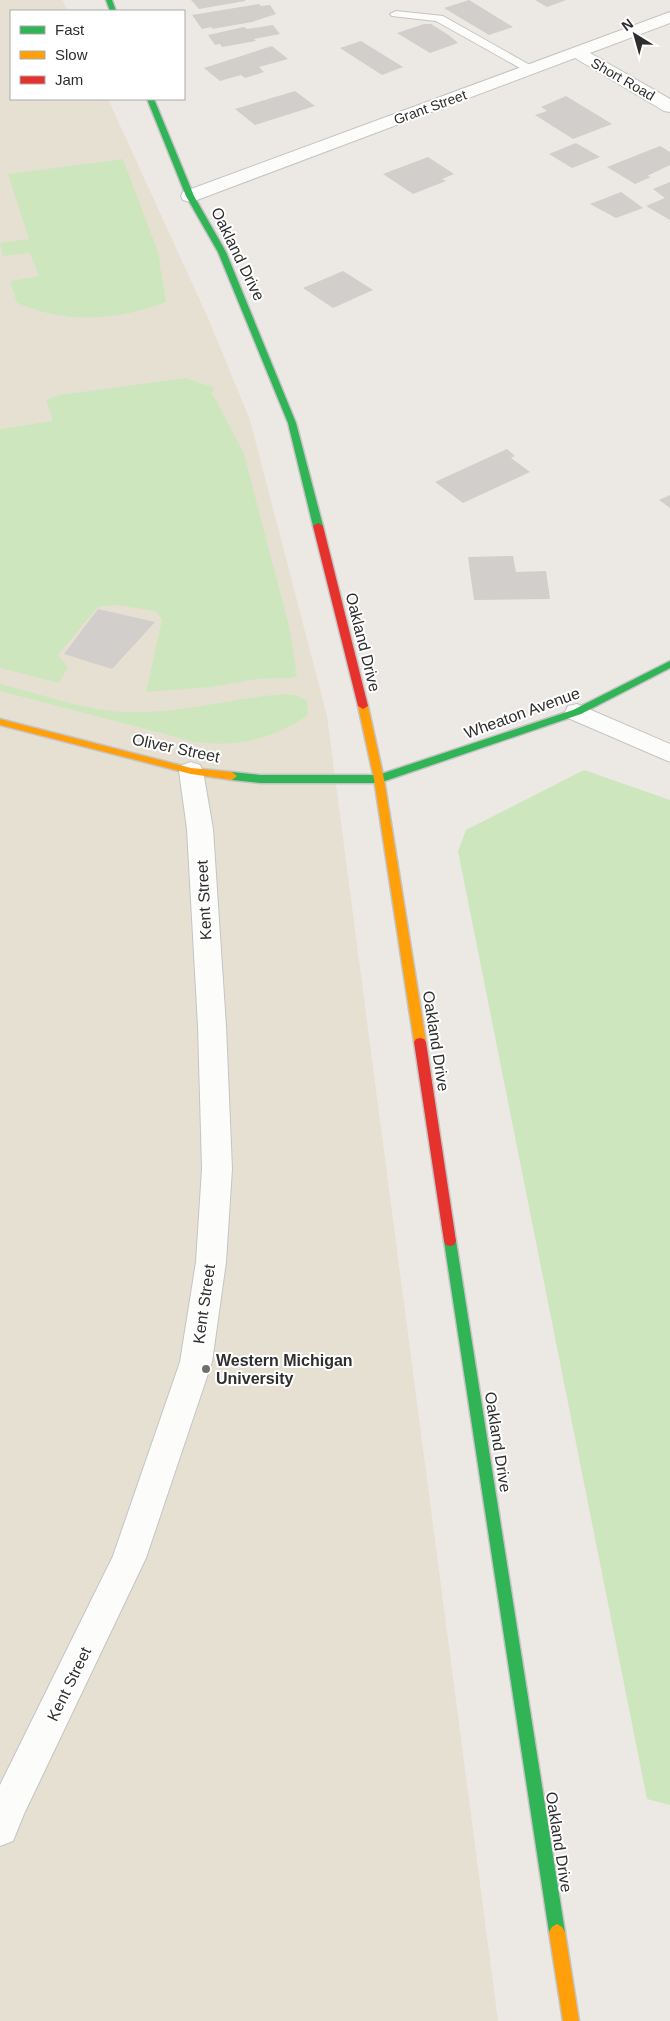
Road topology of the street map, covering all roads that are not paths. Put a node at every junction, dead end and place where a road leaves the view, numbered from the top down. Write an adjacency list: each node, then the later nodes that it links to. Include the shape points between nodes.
1 (396, 14): 4 (lane, via 439,18)
2 (670, 17): 3 (street, Grant Street)
3 (577, 52): 4 (street, Grant Street); 6 (street, Short Road)
4 (531, 69): 7 (street, Grant Street)
5 (150, 100): 7 (main road, Oakland Drive)
6 (670, 107)
7 (190, 196): 13 (main road, Oakland Drive, via 222,252 292,423)
8 (670, 664): 9 (main road, Wheaton Avenue)
9 (577, 712): 11 (street); 13 (main road, Wheaton Avenue)
10 (0, 722): 12 (main road, Oliver Street)
11 (670, 754)
12 (191, 771): 13 (main road, Oliver Street, via 260,779); 14 (street, Kent Street, via 200,829 217,1169 211,1262 196,1362 129,1558)
13 (378, 779): 15 (main road, Oakland Drive)
14 (0, 1828)
15 (571, 2021)

